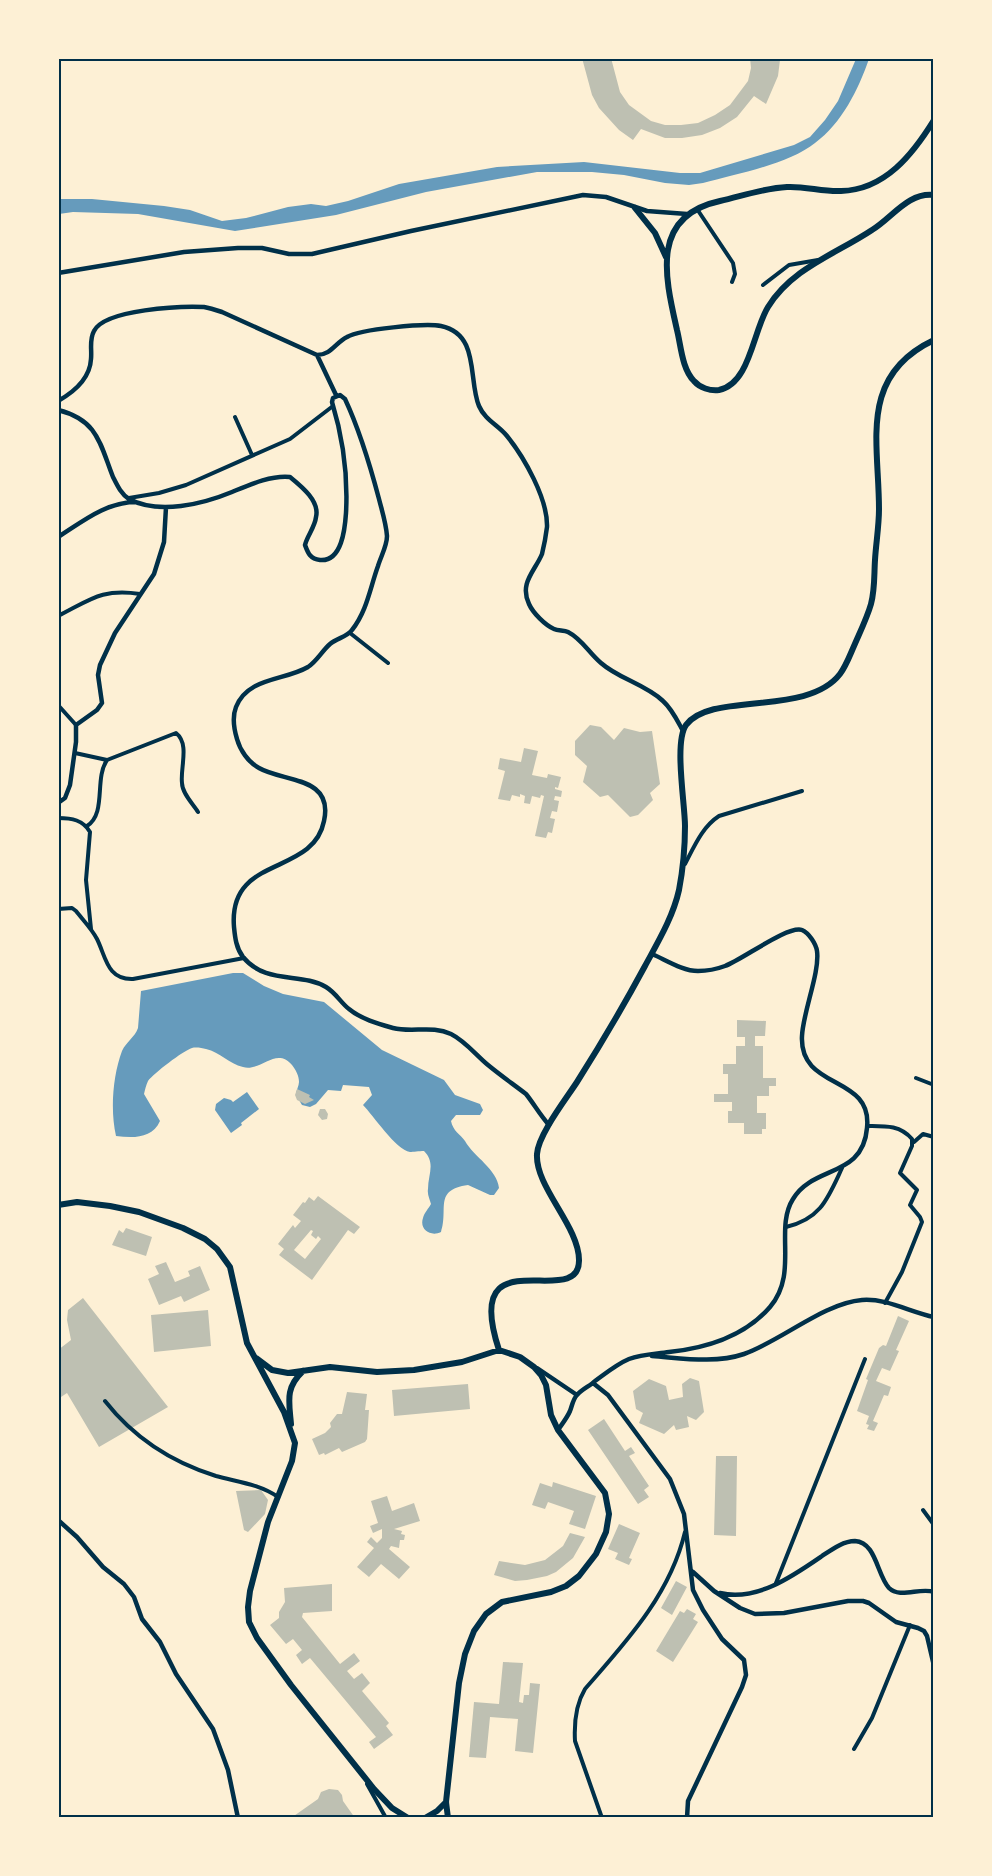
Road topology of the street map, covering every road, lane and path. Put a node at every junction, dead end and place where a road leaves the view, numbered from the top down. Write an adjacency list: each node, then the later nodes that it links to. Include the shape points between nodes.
1 (933, 120): 4 (main road, via 893,172 859,190 788,187)
2 (933, 195): 7 (main road, via 913,198 875,229)
3 (634, 208): 5 (street); 6 (main road, via 655,233); 8 (street, via 606,197 583,195 312,254 262,248 226,249)
4 (697, 208): 5 (main road); 9 (street, via 733,263)
5 (687, 214): 6 (main road, via 674,231)
6 (666, 257): 7 (main road, via 686,369 700,387 716,390 739,377 767,308 786,284)
7 (820, 260): 10 (street, via 789,265)
8 (58, 273)
9 (732, 282)
10 (763, 285)
11 (933, 340): 29 (main road, via 899,364 878,409 874,443 878,522 874,589 866,619 840,675 831,684 807,695 699,714)
12 (317, 355): 13 (street); 14 (street, via 207,308 134,312 100,323 94,329 88,373 74,391); 29 (street, via 330,351 345,337 362,332 434,325 457,333 468,350 478,404 517,452 537,486 544,508 547,526 542,554 526,580 529,605 553,629 568,632 583,643 612,672 662,699)
13 (336, 395): 15 (street); 25 (street, via 345,399 358,430 387,534 365,608)
14 (58, 401)
15 (333, 406): 18 (street, via 298,434); 21 (street, via 347,487 342,542 330,558 323,561 308,554 305,545 316,510 306,492 290,477 259,482 196,504)
16 (58, 410): 19 (street, via 74,416 99,436 116,483)
17 (235, 417): 18 (street)
18 (252, 455): 19 (street, via 174,489)
19 (129, 499): 20 (street)
20 (139, 502): 21 (street); 22 (street, via 107,508)
21 (166, 507): 23 (street, via 160,558)
22 (58, 537)
23 (140, 594): 24 (street, via 121,591 101,595); 28 (street, via 100,665 100,707)
24 (58, 616)
25 (350, 633): 26 (street); 41 (street, via 329,644 307,667 250,689 236,708 238,743 248,760 265,771 314,787 325,812 319,833 304,851 257,875 240,892 234,920 237,945)
26 (388, 663)
27 (58, 705): 28 (street)
28 (76, 725): 30 (street)
29 (683, 731): 37 (main road)
30 (75, 753): 31 (street); 33 (street, via 69,792)
31 (107, 760): 34 (street, via 178,734 184,751 182,784); 36 (street, via 96,818)
32 (802, 791): 37 (street, via 719,816 707,826)
33 (58, 803)
34 (198, 812)
35 (58, 818): 36 (street, via 72,818)
36 (87, 826): 39 (street, via 90,832 86,880)
37 (682, 869): 40 (main road, via 678,894)
38 (58, 909): 39 (street, via 72,908)
39 (91, 930): 41 (street, via 111,971 126,979)
40 (652, 954): 44 (main road); 45 (street, via 696,971 708,970 739,960 793,929 809,935 817,951 802,1037 804,1056 817,1072 861,1100)
41 (244, 958): 44 (street, via 272,975 327,987 351,1011 369,1020 400,1029 430,1029 453,1035 526,1094)
42 (916, 1078): 43 (street)
43 (933, 1085)
44 (549, 1125): 53 (main road, via 537,1157 544,1181 578,1250 579,1267 569,1278 509,1282 494,1293 490,1315)
45 (868, 1126): 47 (street, via 896,1128 909,1135); 48 (street, via 861,1151)
46 (933, 1137): 47 (street, via 922,1134)
47 (913, 1143): 51 (street, via 900,1173 917,1190 910,1205 922,1222)
48 (842, 1168): 50 (street, via 824,1205 798,1225); 50 (street, via 800,1189 792,1199)
49 (58, 1205): 55 (main road, via 77,1202 140,1212 205,1239 230,1267 243,1329)
50 (786, 1227): 54 (street, via 781,1291 760,1317 728,1338 704,1347)
51 (885, 1303): 52 (street); 54 (street, via 862,1300 840,1306 735,1356)
52 (933, 1317)
53 (499, 1350): 57 (main road); 58 (main road, via 462,1362 414,1370 377,1372 336,1367)
54 (643, 1356): 59 (street, via 625,1361)
55 (256, 1358): 58 (main road, via 279,1373); 62 (main road)
56 (865, 1359): 70 (street)
57 (531, 1364): 60 (street); 63 (main road, via 546,1385)
58 (303, 1371): 62 (main road, via 293,1380 288,1398)
59 (593, 1383): 60 (street); 66 (street, via 608,1395 670,1479)
60 (577, 1395): 63 (street)
61 (105, 1401): 64 (street, via 138,1437 171,1458 217,1476 259,1486)
62 (292, 1430): 64 (main road, via 294,1452)
63 (558, 1431): 77 (main road, via 605,1493 609,1514 606,1533 588,1566 573,1581 551,1592 502,1602 486,1614 474,1631 459,1683)
64 (278, 1497): 76 (main road, via 250,1591 249,1622 291,1685)
65 (923, 1510): 68 (street)
66 (684, 1514): 69 (street); 83 (street, via 681,1546 659,1595 580,1697 575,1741)
67 (58, 1520): 78 (street, via 134,1597 142,1619 213,1729 228,1770)
68 (933, 1526)
69 (691, 1569): 71 (street); 84 (street, via 693,1590 700,1604 722,1639 744,1660 746,1675 688,1801)
70 (776, 1583): 71 (street, via 747,1594); 72 (street, via 833,1548 857,1541 866,1545 894,1592)
71 (714, 1591): 73 (street, via 755,1614 863,1601 896,1622)
72 (933, 1592)
73 (910, 1626): 74 (street, via 927,1636); 75 (street, via 876,1708)
74 (933, 1666)
75 (854, 1749)
76 (357, 1768): 79 (street); 80 (main road, via 386,1802)
77 (446, 1802): 81 (main road); 82 (main road)
78 (238, 1818)
79 (386, 1818)
80 (408, 1818)
81 (424, 1818)
82 (448, 1818)
83 (602, 1818)
84 (687, 1818)

